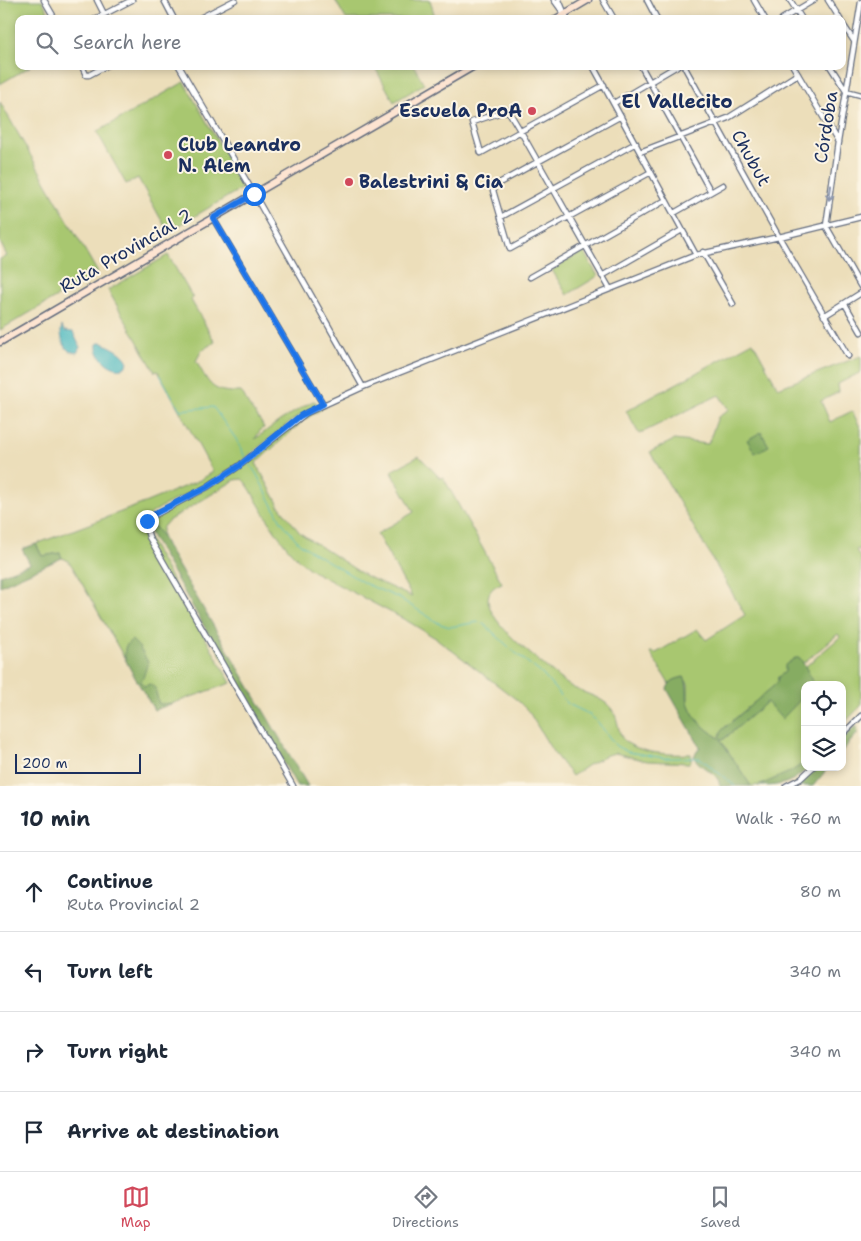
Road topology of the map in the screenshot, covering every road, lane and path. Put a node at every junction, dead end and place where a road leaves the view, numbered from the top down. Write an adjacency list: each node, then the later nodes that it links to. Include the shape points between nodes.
1 (44, 0): 19 (street)
2 (97, 0): 17 (street)
3 (132, 0): 17 (street)
4 (164, 0): 20 (street)
5 (234, 0): 21 (street)
6 (554, 0): 15 (street)
7 (588, 0): 23 (main road)
8 (603, 0): 24 (street)
9 (647, 0): 25 (street)
10 (754, 0): 26 (street)
11 (790, 0): 16 (street)
12 (814, 0): 16 (street)
13 (828, 0): 29 (street)
14 (861, 2): 18 (street, Córdoba)
15 (558, 3): 22 (street)
16 (797, 10): 27 (street); 28 (street)
17 (104, 14)
18 (860, 14): 31 (street, Córdoba)
19 (53, 15)
20 (172, 15)
21 (206, 15)
22 (565, 15)
23 (567, 15)
24 (612, 15)
25 (656, 15)
26 (763, 15)
27 (789, 15)
28 (800, 15)
29 (837, 15)
30 (846, 29): 31 (street)
31 (854, 41): 45 (street, Córdoba)
32 (84, 70): 33 (street, via 87,75)
33 (98, 70)
34 (181, 70): 60 (street)
35 (467, 70): 60 (main road, Ruta Provincial 2)
36 (595, 70): 44 (street)
37 (643, 70): 43 (street)
38 (670, 70): 43 (street)
39 (686, 70): 49 (street, Chubut)
40 (796, 70): 42 (street)
41 (833, 70): 45 (street)
42 (798, 74): 49 (street); 52 (street)
43 (650, 82): 47 (street); 51 (street)
44 (604, 85): 47 (street); 50 (street)
45 (846, 91): 46 (street); 52 (street, Córdoba)
46 (861, 95)
47 (614, 103): 48 (street)
48 (621, 116): 53 (street); 55 (street)
49 (716, 124): 51 (street); 69 (street, Chubut)
50 (521, 132): 50 (street, via 481,153 472,122 508,110); 55 (street)
51 (682, 136): 54 (street); 59 (street)
52 (838, 142): 67 (street, Córdoba, one-way to 67)
53 (636, 143): 54 (street); 58 (street)
54 (640, 152): 56 (street)
55 (538, 162): 58 (street); 64 (street, via 492,187)
56 (651, 172): 61 (street); 63 (street)
57 (723, 185): 59 (street)
58 (552, 188): 63 (street); 64 (street)
59 (712, 192): 62 (street)
60 (254, 194): 66 (main road, Ruta Provincial 2); 84 (street)
61 (666, 200): 62 (street); 70 (street)
62 (674, 213): 68 (street)
63 (568, 216): 64 (street, via 510,249); 70 (street)
64 (501, 217)
65 (861, 217): 67 (street)
66 (213, 218): 82 (main road, Ruta Provincial 2); 85 (street)
67 (826, 226): 69 (street); 75 (street)
68 (682, 230): 72 (street); 73 (street)
69 (779, 237): 71 (street); 80 (street, Chubut)
70 (585, 246): 73 (street); 74 (street)
71 (703, 252): 72 (street); 78 (street)
72 (696, 255): 76 (street)
73 (602, 276): 76 (street)
74 (530, 277)
75 (861, 288)
76 (610, 289): 84 (street)
77 (861, 293): 79 (street)
78 (733, 304)
79 (844, 304): 80 (street); 81 (street)
80 (824, 316): 83 (street, Chubut)
81 (861, 332)
82 (0, 342)
83 (848, 356)
84 (363, 387): 85 (street)
85 (323, 404): 89 (street, via 300,416 239,466 151,517 146,526 152,542)
86 (861, 716): 87 (street)
87 (846, 732)
88 (809, 771): 90 (street)
89 (293, 786)
90 (786, 786)

